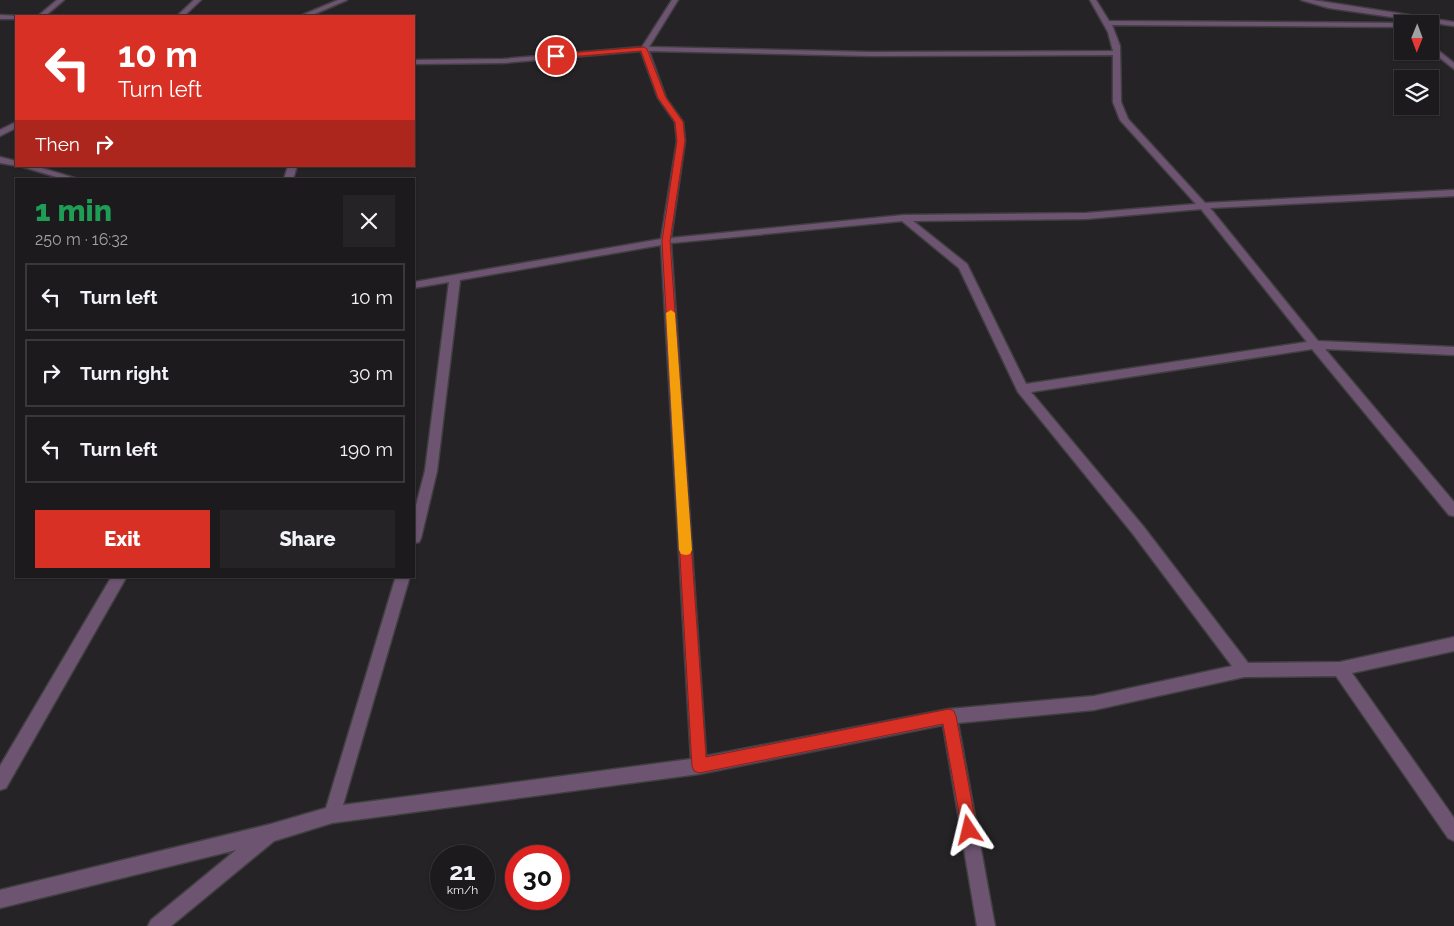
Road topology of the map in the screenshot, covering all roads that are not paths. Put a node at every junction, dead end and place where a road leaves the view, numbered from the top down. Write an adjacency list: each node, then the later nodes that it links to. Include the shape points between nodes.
1 (61, 0): 7 (street)
2 (198, 0): 8 (street)
3 (344, 0): 9 (street)
4 (675, 0): 19 (street)
5 (1093, 0): 16 (street)
6 (1304, 0): 10 (street)
7 (42, 15)
8 (181, 15)
9 (306, 15)
10 (1394, 15)
11 (0, 17): 12 (street)
12 (15, 17)
13 (1454, 20): 14 (street)
14 (1439, 22)
15 (1439, 22): 17 (street)
16 (1107, 23): 18 (street); 20 (street)
17 (1454, 24)
18 (1394, 25)
19 (644, 49): 20 (street, via 870,54); 22 (street, via 503,61); 33 (street, via 662,98 679,122 681,141)
20 (1117, 53): 31 (street, via 1117,102 1124,120)
21 (1439, 54): 23 (street)
22 (415, 62)
23 (1454, 67)
24 (15, 126): 25 (street)
25 (0, 133)
26 (0, 160): 27 (street)
27 (15, 164)
28 (28, 167): 29 (street)
29 (70, 178)
30 (1454, 193): 31 (street)
31 (1203, 206): 32 (street, via 1086,216); 36 (street)
32 (904, 218): 33 (street); 38 (street, via 963,266)
33 (666, 241): 34 (street); 47 (street)
34 (455, 278): 35 (street); 40 (street, via 431,471)
35 (415, 285)
36 (1314, 345): 37 (street); 38 (street); 39 (street)
37 (1454, 351)
38 (1022, 389): 45 (street, via 1138,530)
39 (1454, 511)
40 (415, 534)
41 (119, 578): 48 (street)
42 (402, 578): 49 (street)
43 (1454, 644): 44 (street)
44 (1340, 669): 45 (street); 50 (street)
45 (1244, 670): 46 (street, via 1094,702)
46 (949, 716): 47 (street); 54 (street)
47 (699, 766): 49 (street)
48 (0, 782)
49 (332, 815): 51 (street)
50 (1454, 832)
51 (270, 833): 52 (street); 53 (street)
52 (0, 899)
53 (157, 926)
54 (986, 926)

